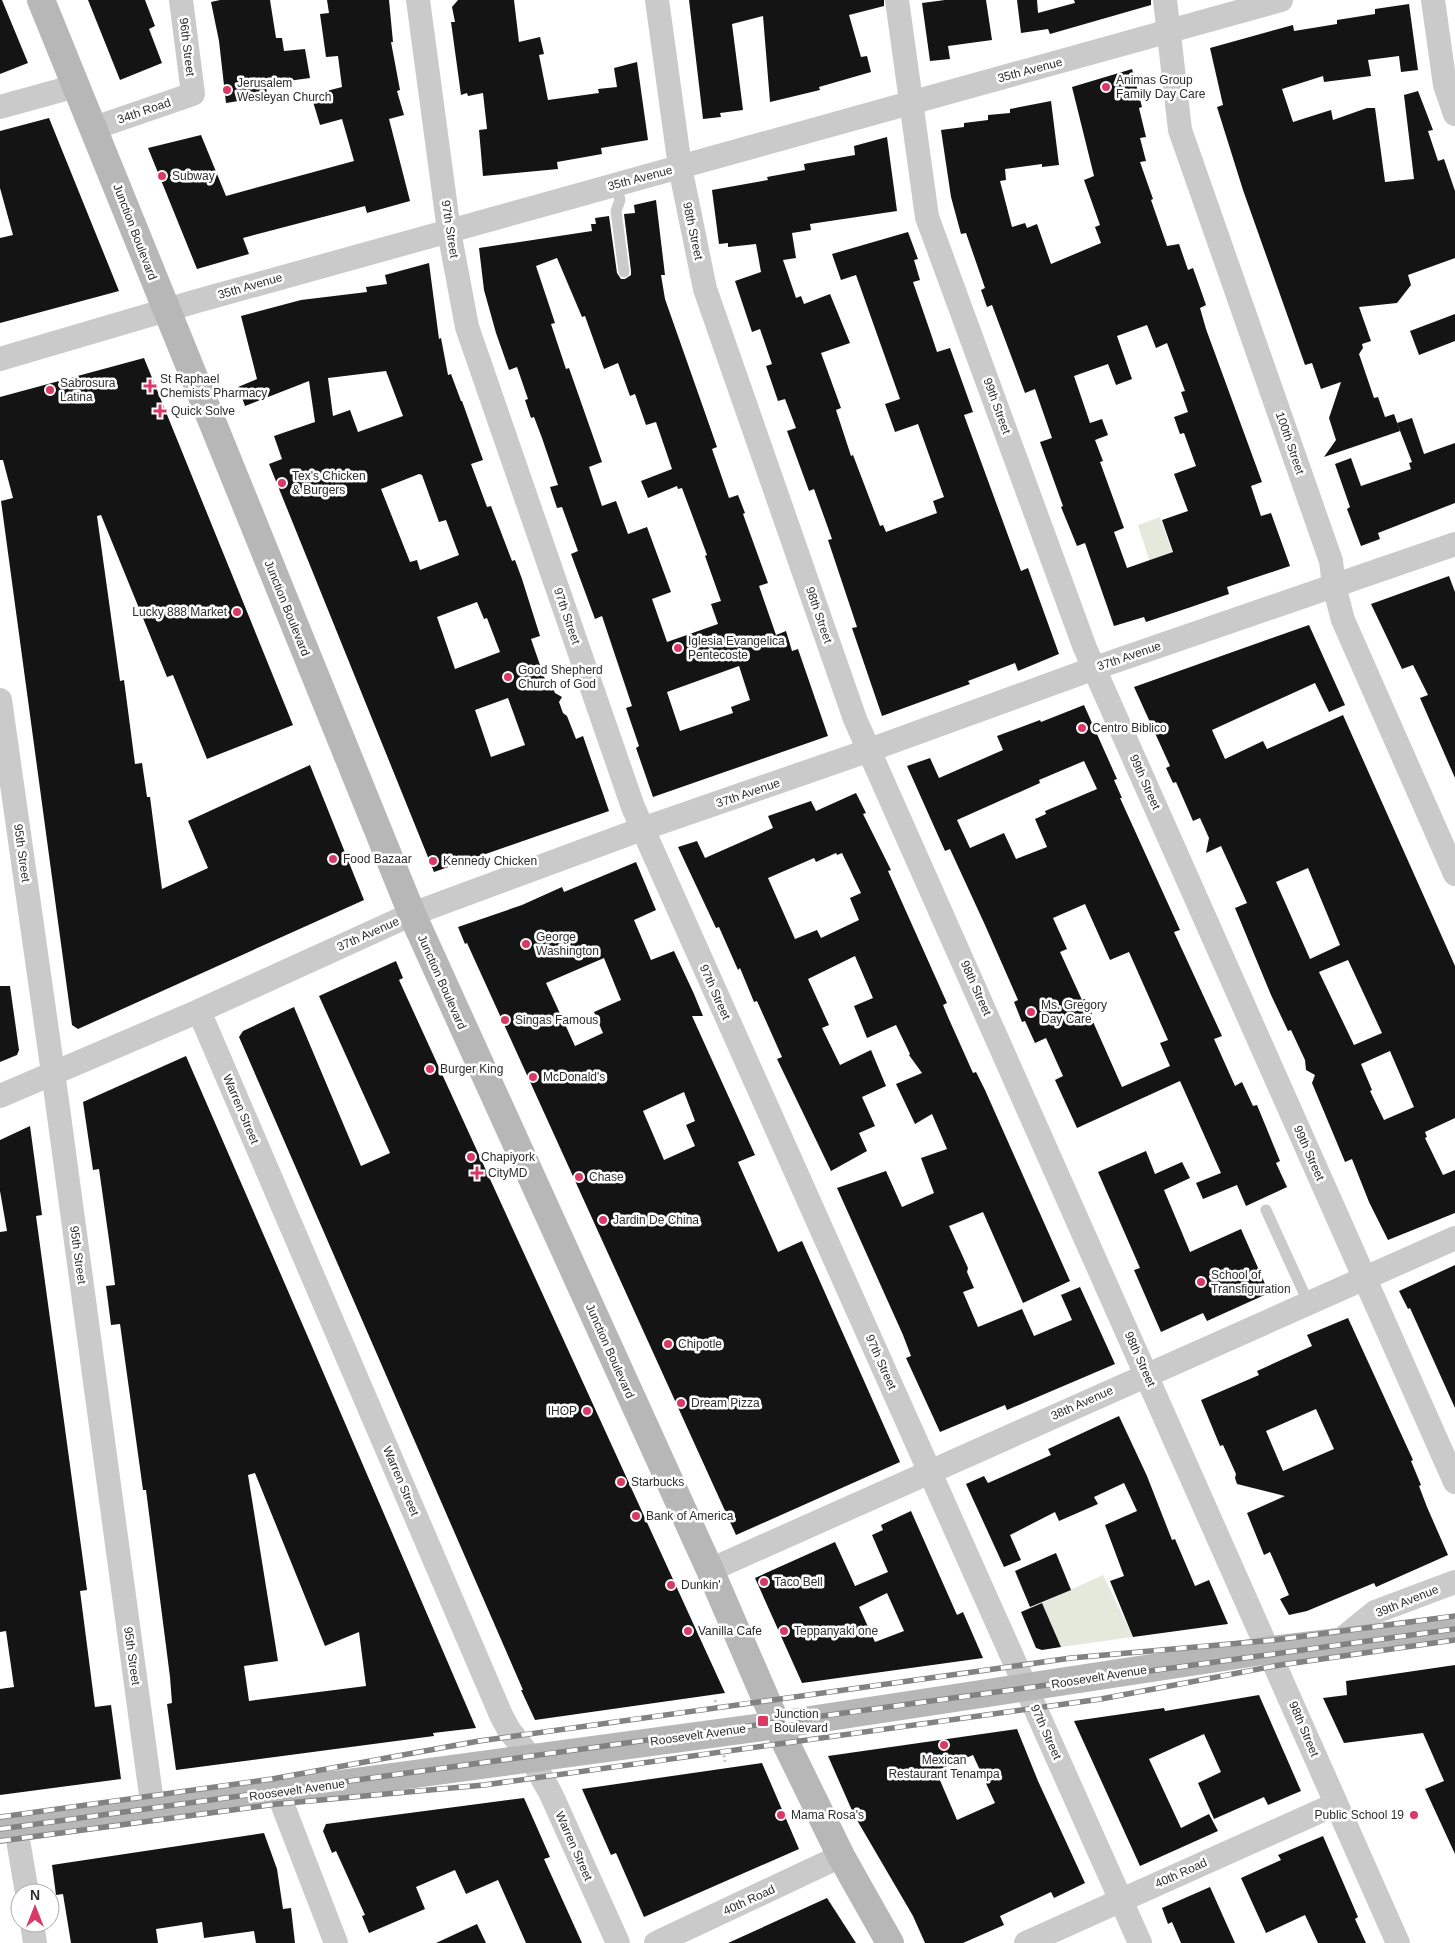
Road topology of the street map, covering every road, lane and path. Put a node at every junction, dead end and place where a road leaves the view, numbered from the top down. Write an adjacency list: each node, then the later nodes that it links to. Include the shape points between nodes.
1 (41, 0): 10 (main road, Junction Boulevard)
2 (181, 0): 11 (street, 96th Street)
3 (418, 0): 18 (street, 97th Street)
4 (657, 0): 16 (street, 98th Street)
5 (897, 0): 12 (street, 99th Street)
6 (1165, 0): 9 (street, 100th Street)
7 (1281, 0): 9 (street, 35th Avenue)
8 (1433, 0): 14 (street, via 1445,85)
9 (1169, 31): 12 (street, 35th Avenue); 23 (street, 100th Street, via 1180,130 1331,561)
10 (76, 86): 13 (street); 15 (main road, Junction Boulevard)
11 (194, 94): 15 (street, 34th Road)
12 (911, 102): 16 (street, 35th Avenue); 24 (street, 99th Street, via 927,217)
13 (0, 106)
14 (1455, 114)
15 (94, 128): 20 (main road, Junction Boulevard)
16 (680, 167): 17 (street, 35th Avenue); 26 (street, 98th Street, via 705,289 855,719)
17 (616, 185): 18 (street, 35th Avenue); 19 (lane, via 620,200 616,211)
18 (450, 231): 20 (street, 35th Avenue); 27 (street, 97th Street, via 467,328)
19 (624, 272)
20 (166, 310): 21 (street, 35th Avenue); 29 (main road, Junction Boulevard)
21 (0, 359)
22 (1455, 544): 23 (street, 37th Avenue)
23 (1334, 586): 24 (street, 37th Avenue); 28 (street, 100th Street, via 1344,620)
24 (1095, 668): 26 (street, 37th Avenue); 35 (street, 99th Street)
25 (0, 700): 31 (street, 95th Street)
26 (870, 750): 27 (street, 37th Avenue); 37 (street, 98th Street)
27 (642, 829): 29 (street, 37th Avenue); 38 (street, 97th Street)
28 (1455, 874)
29 (412, 914): 30 (street, 37th Avenue); 40 (main road, Junction Boulevard)
30 (199, 1011): 31 (street, 37th Avenue); 49 (street, Warren Street, via 501,1716)
31 (53, 1074): 32 (street, 37th Avenue); 52 (street, 95th Street)
32 (0, 1096)
33 (1266, 1210): 36 (lane)
34 (1455, 1238): 35 (street, 38th Avenue)
35 (1364, 1277): 36 (street, 38th Avenue); 39 (street, 99th Street)
36 (1308, 1302): 37 (street, 38th Avenue)
37 (1147, 1374): 38 (street, 38th Avenue); 44 (street, 98th Street)
38 (930, 1471): 40 (street, 38th Avenue); 45 (street, 97th Street)
39 (1455, 1482)
40 (710, 1570): 48 (main road, Junction Boulevard)
41 (1455, 1582): 43 (street, 39th Avenue, via 1375,1612)
42 (1455, 1628): 43 (main road, Roosevelt Avenue)
43 (1338, 1642): 44 (main road, Roosevelt Avenue)
44 (1270, 1650): 45 (main road, Roosevelt Avenue); 51 (street, 98th Street)
45 (1026, 1688): 48 (main road, Roosevelt Avenue); 56 (street, 97th Street)
46 (715, 1700): 47 (path, via 717,1709)
47 (726, 1707)
48 (777, 1725): 49 (main road, Roosevelt Avenue); 54 (main road, Junction Boulevard)
49 (531, 1758): 50 (main road, Roosevelt Avenue); 58 (street, Warren Street, via 551,1794)
50 (278, 1792): 52 (main road, Roosevelt Avenue); 57 (street)
51 (1336, 1804): 56 (street, 40th Road); 63 (street, 98th Street)
52 (153, 1810): 53 (main road, Roosevelt Avenue)
53 (8, 1829): 55 (street)
54 (841, 1856): 59 (street, 40th Road); 60 (main road, Junction Boulevard)
55 (24, 1883)
56 (1121, 1900): 61 (street, 40th Road); 62 (street, 97th Street)
57 (336, 1943)
58 (618, 1943)
59 (656, 1943)
60 (890, 1943)
61 (1026, 1943)
62 (1140, 1943)
63 (1398, 1943)

